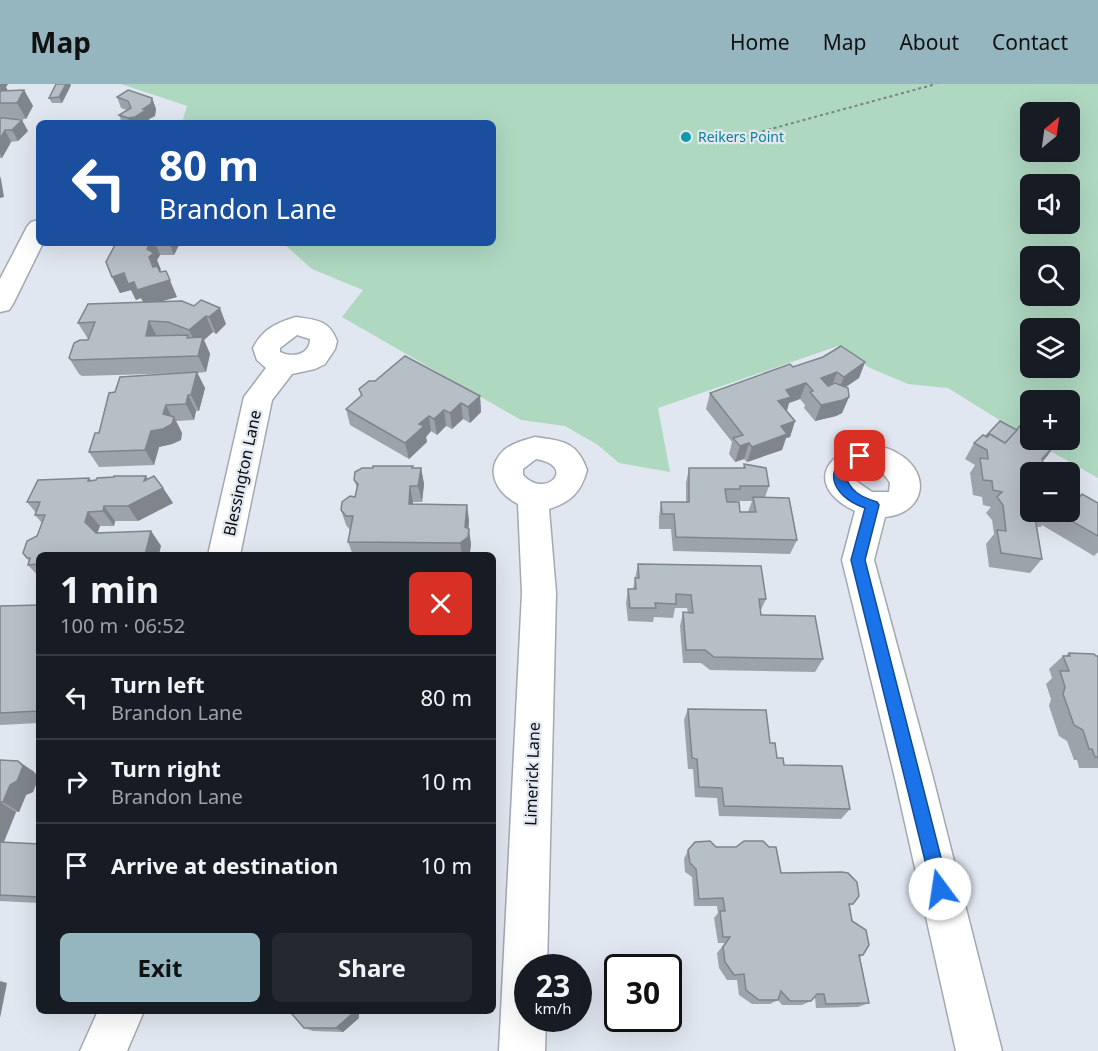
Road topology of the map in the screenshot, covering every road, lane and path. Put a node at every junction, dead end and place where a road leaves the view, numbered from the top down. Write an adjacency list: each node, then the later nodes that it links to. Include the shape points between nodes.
1 (936, 84): 2 (path, via 734,139)
2 (697, 139)
3 (36, 233): 4 (street)
4 (0, 304)
5 (285, 364): 8 (street, Blessington Lane, via 258,398)
6 (533, 496): 11 (street, Limerick Lane, via 539,593)
7 (872, 505): 12 (street, via 858,560)
8 (225, 552)
9 (121, 1014): 10 (street)
10 (103, 1051)
11 (522, 1051)
12 (979, 1051)

